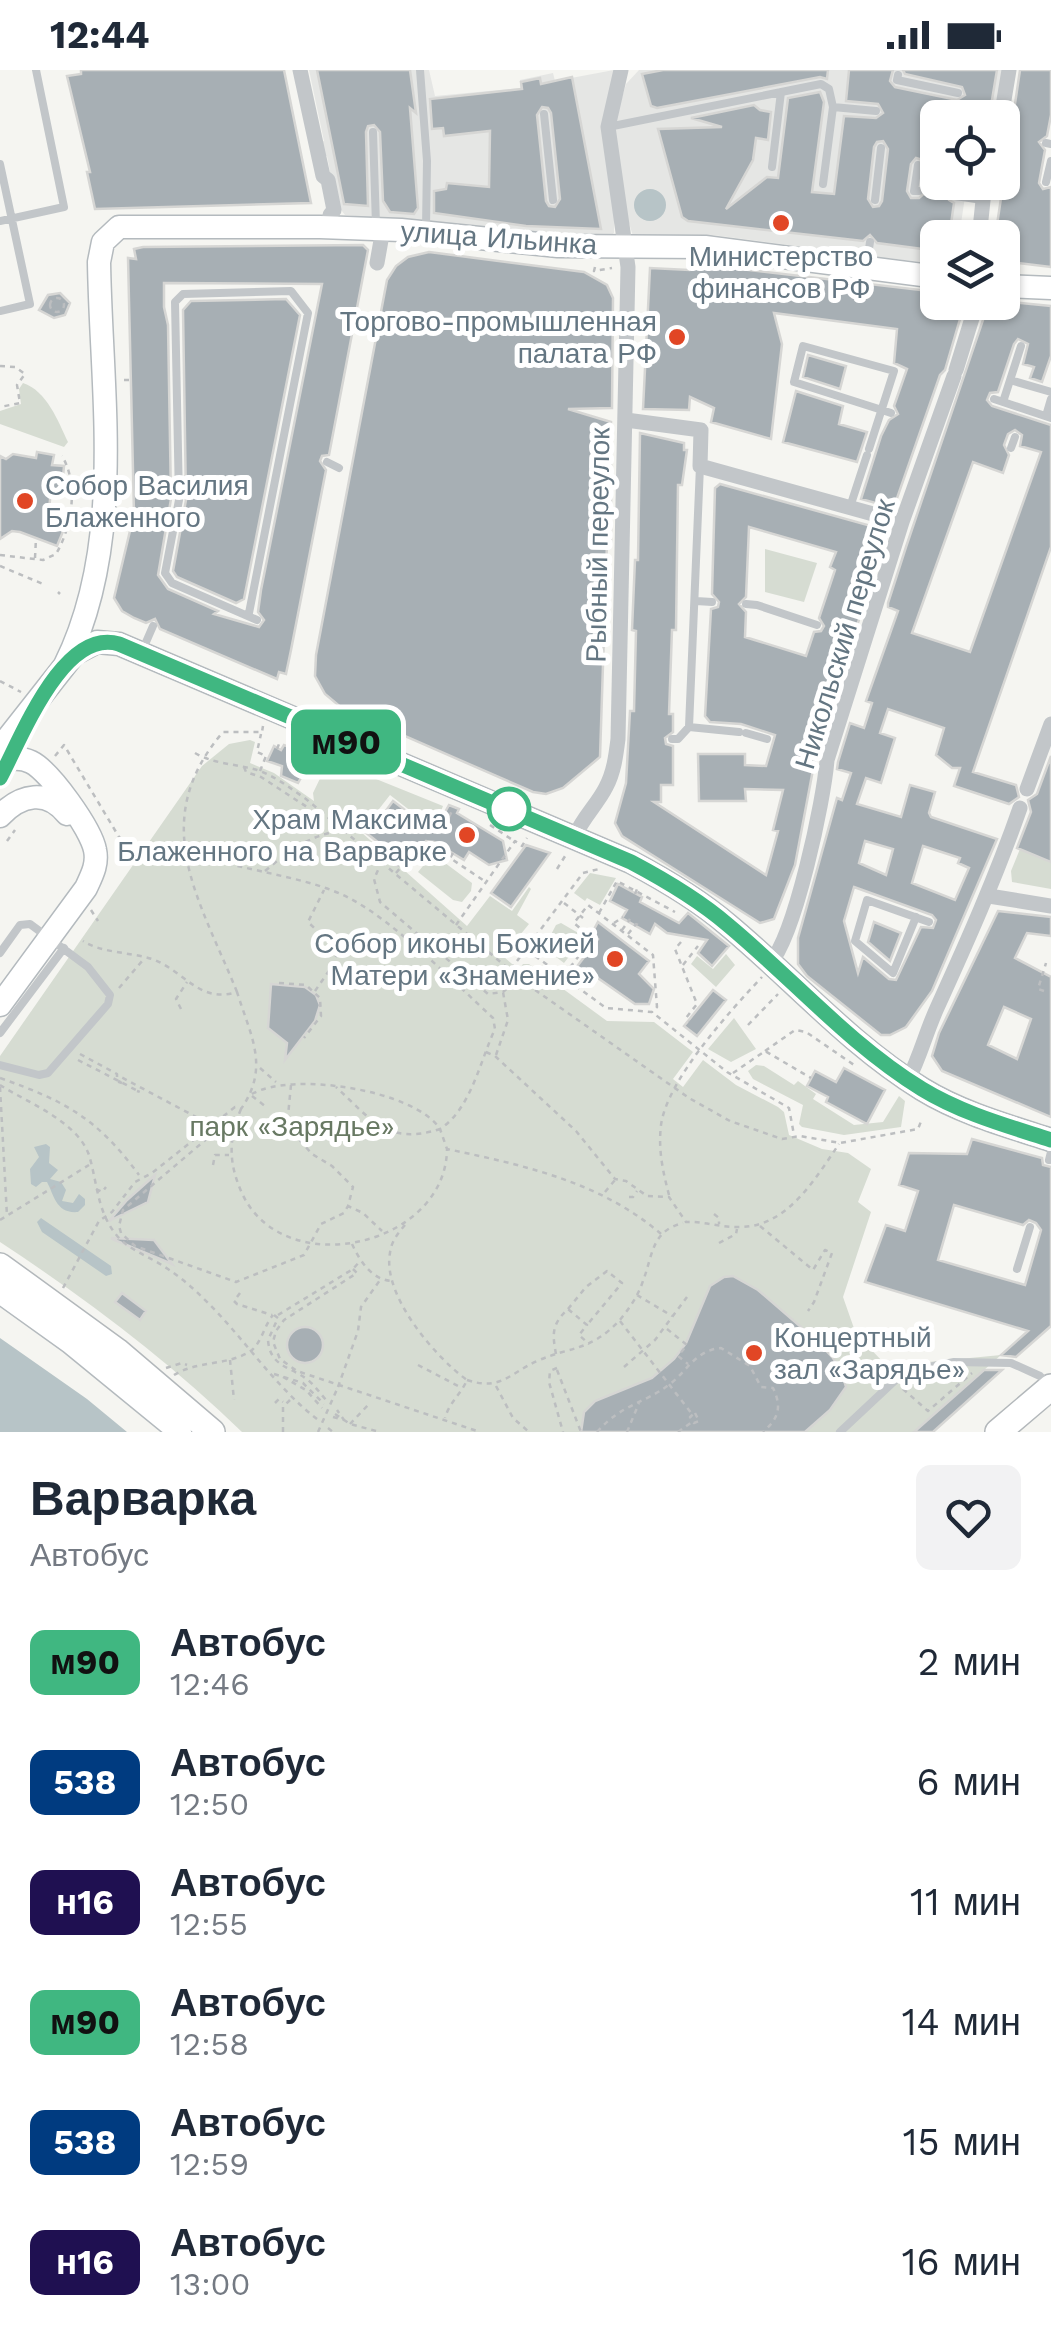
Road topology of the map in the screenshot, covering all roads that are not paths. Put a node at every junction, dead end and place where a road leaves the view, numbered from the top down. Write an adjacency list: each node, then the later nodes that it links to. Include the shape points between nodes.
1 (36, 70): 26 (lane, via 64,208)
2 (300, 70): 29 (street)
3 (420, 70): 31 (lane)
4 (621, 70): 13 (street)
5 (1009, 70): 9 (street)
6 (898, 76): 8 (lane)
7 (780, 92): 10 (lane, via 821,84); 13 (lane); 19 (lane)
8 (958, 93)
9 (1001, 100)
10 (834, 107): 11 (lane); 21 (lane)
11 (876, 111)
12 (544, 114): 23 (lane)
13 (608, 127): 33 (street, Рыбный переулок)
14 (373, 132): 30 (lane)
15 (881, 148): 24 (lane)
16 (1051, 162): 20 (lane)
17 (0, 164): 26 (lane)
18 (918, 165): 22 (lane)
19 (772, 166)
20 (1046, 182)
21 (823, 184)
22 (919, 191)
23 (553, 200)
24 (875, 200)
25 (983, 200): 28 (street)
26 (12, 218): 27 (lane); 39 (lane, via 30,304)
27 (0, 220)
28 (980, 220)
29 (331, 221): 30 (street, улица Ильинка); 62 (street, улица Ильинка, via 119,227 103,242 101,537 83,618)
30 (380, 229): 31 (street, улица Ильинка); 34 (street)
31 (426, 232): 33 (street, улица Ильинка, via 557,239)
32 (870, 242): 35 (lane)
33 (623, 256): 35 (street, улица Ильинка, via 705,247); 46 (street, Рыбный переулок)
34 (377, 263)
35 (867, 266): 36 (street, улица Ильинка)
36 (920, 274)
37 (1020, 287): 38 (street)
38 (1051, 288)
39 (0, 311)
40 (972, 320): 53 (street, Никольский переулок)
41 (1021, 346): 42 (lane)
42 (1010, 380): 43 (lane); 45 (lane, via 999,400)
43 (1051, 396): 45 (lane)
44 (887, 412): 44 (lane, via 794,382 804,346 894,371); 52 (lane)
45 (1049, 417)
46 (626, 420): 50 (street, via 701,430); 71 (street, Рыбный переулок, via 624,739 606,788)
47 (1015, 436): 48 (lane)
48 (1011, 448)
49 (327, 462): 51 (lane)
50 (700, 466): 52 (street); 54 (lane)
51 (339, 468)
52 (850, 507): 53 (street)
53 (902, 522): 78 (street, Никольский переулок, via 859,640 785,942)
54 (696, 600): 55 (lane); 64 (lane)
55 (712, 602)
56 (746, 604): 59 (lane)
57 (246, 615): 57 (lane, via 170,587 165,573 179,500 175,302 183,294 290,291 308,312 287,445); 58 (lane)
58 (258, 620)
59 (816, 625)
60 (153, 626): 61 (lane)
61 (141, 653): 62 (street, via 97,642); 71 (street)
62 (64, 666): 67 (street, via 31,698)
63 (1051, 724): 68 (street)
64 (689, 728): 65 (lane); 66 (lane)
65 (672, 739)
66 (768, 739)
67 (2, 761): 76 (street, via 30,761 45,771 95,847 93,874)
68 (1027, 789)
69 (1020, 808): 72 (street)
70 (8, 822): 76 (street, via 23,798 49,800 64,810 87,849 87,869)
71 (573, 842): 78 (street, via 664,879 725,922)
72 (989, 896): 73 (street); 83 (street, via 942,985)
73 (1051, 906)
74 (916, 917): 74 (lane, via 866,900 855,941 893,973); 75 (lane)
75 (929, 922)
76 (52, 939): 77 (lane, via 30,924 20,926); 79 (street); 80 (street); 81 (lane); 82 (lane, via 88,966 110,995 108,1004 72,1054 44,1075)
77 (0, 953)
78 (766, 969): 83 (street)
79 (0, 989)
80 (0, 1004)
81 (0, 1033)
82 (0, 1065)
83 (908, 1080): 84 (street)
84 (1050, 1151)
85 (1030, 1227): 87 (lane)
86 (0, 1266): 91 (main road, via 106,1342)
87 (1018, 1269)
88 (0, 1292): 90 (street)
89 (1051, 1387): 92 (lane, via 1011,1362 954,1362 904,1372); 93 (main road)
90 (180, 1432)
91 (212, 1432)
92 (840, 1432)
93 (998, 1432)

